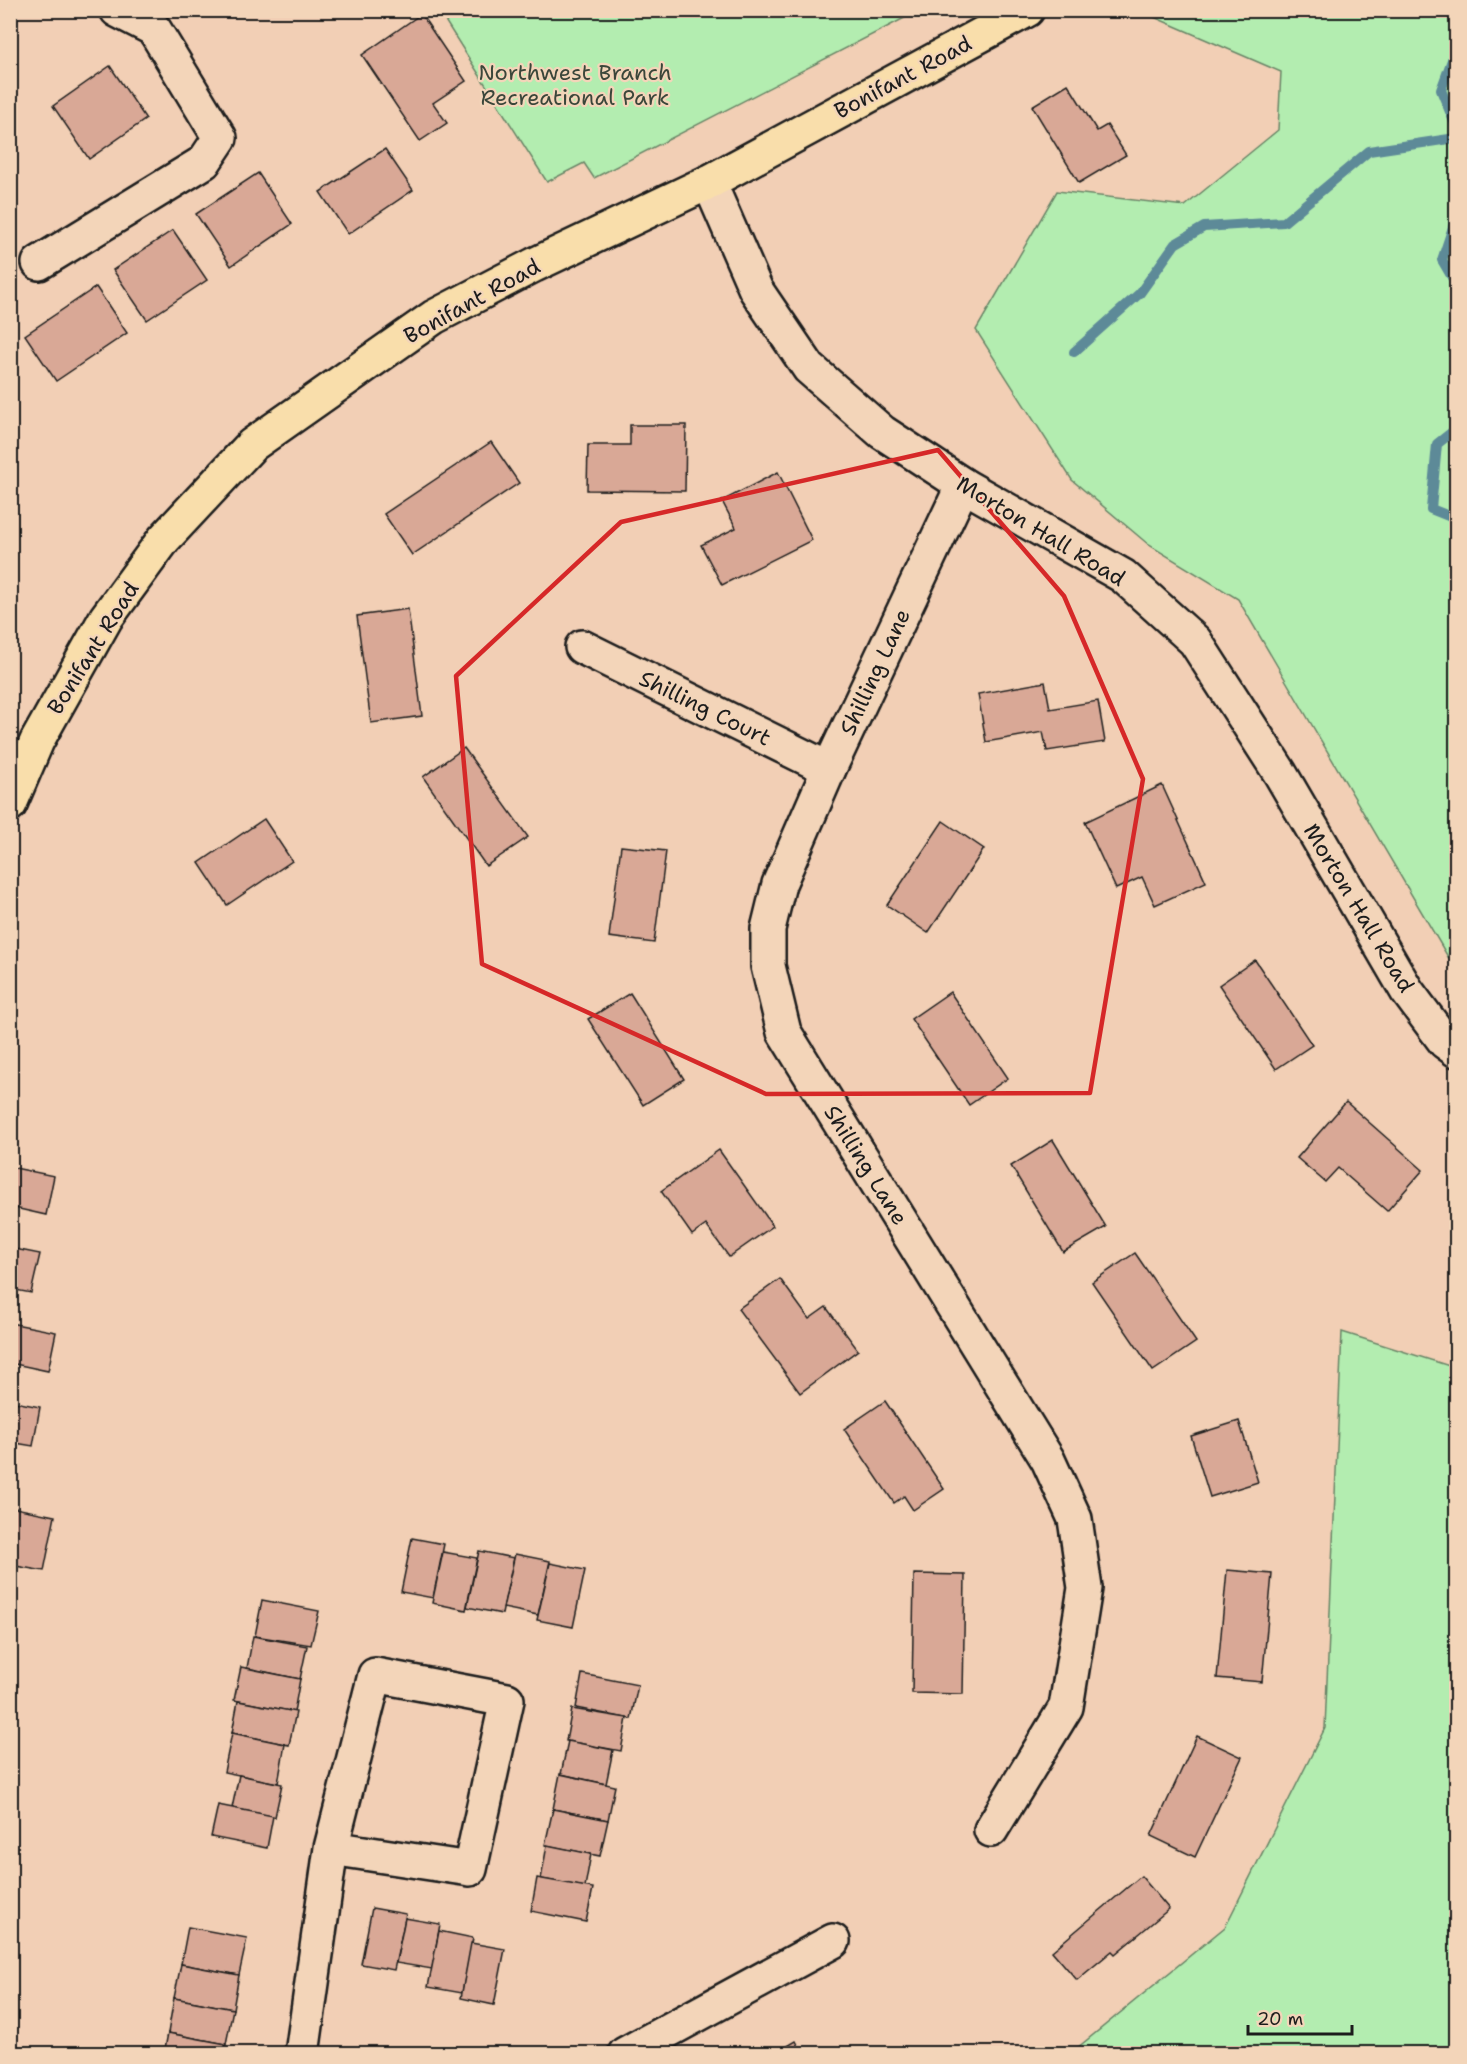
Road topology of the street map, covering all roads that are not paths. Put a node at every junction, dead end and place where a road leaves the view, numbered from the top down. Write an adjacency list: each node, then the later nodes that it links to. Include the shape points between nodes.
1 (117, 10): 4 (street, via 154,29 220,138 204,162)
2 (1027, 10): 3 (main road, Bonifant Road)
3 (709, 182): 5 (street, Morton Hall Road, via 756,290 809,368 882,432); 8 (main road, Bonifant Road, via 434,317 252,445 164,539 106,618 37,741)
4 (39, 263)
5 (963, 485): 7 (street, Shilling Lane); 9 (street, Morton Hall Road, via 1123,576 1195,641 1280,773 1407,992 1445,1042)
6 (582, 647): 7 (street, Shilling Court)
7 (829, 769): 10 (street, Shilling Lane, via 779,884 768,929 768,966 784,1032 1048,1460 1075,1519 1085,1588 1066,1707)
8 (10, 804)
9 (1456, 1050)
10 (991, 1830)
11 (331, 1848): 11 (street, via 470,1869 507,1700 375,1675); 13 (street)
12 (832, 1941): 14 (street)
13 (302, 2054)
14 (625, 2054)

